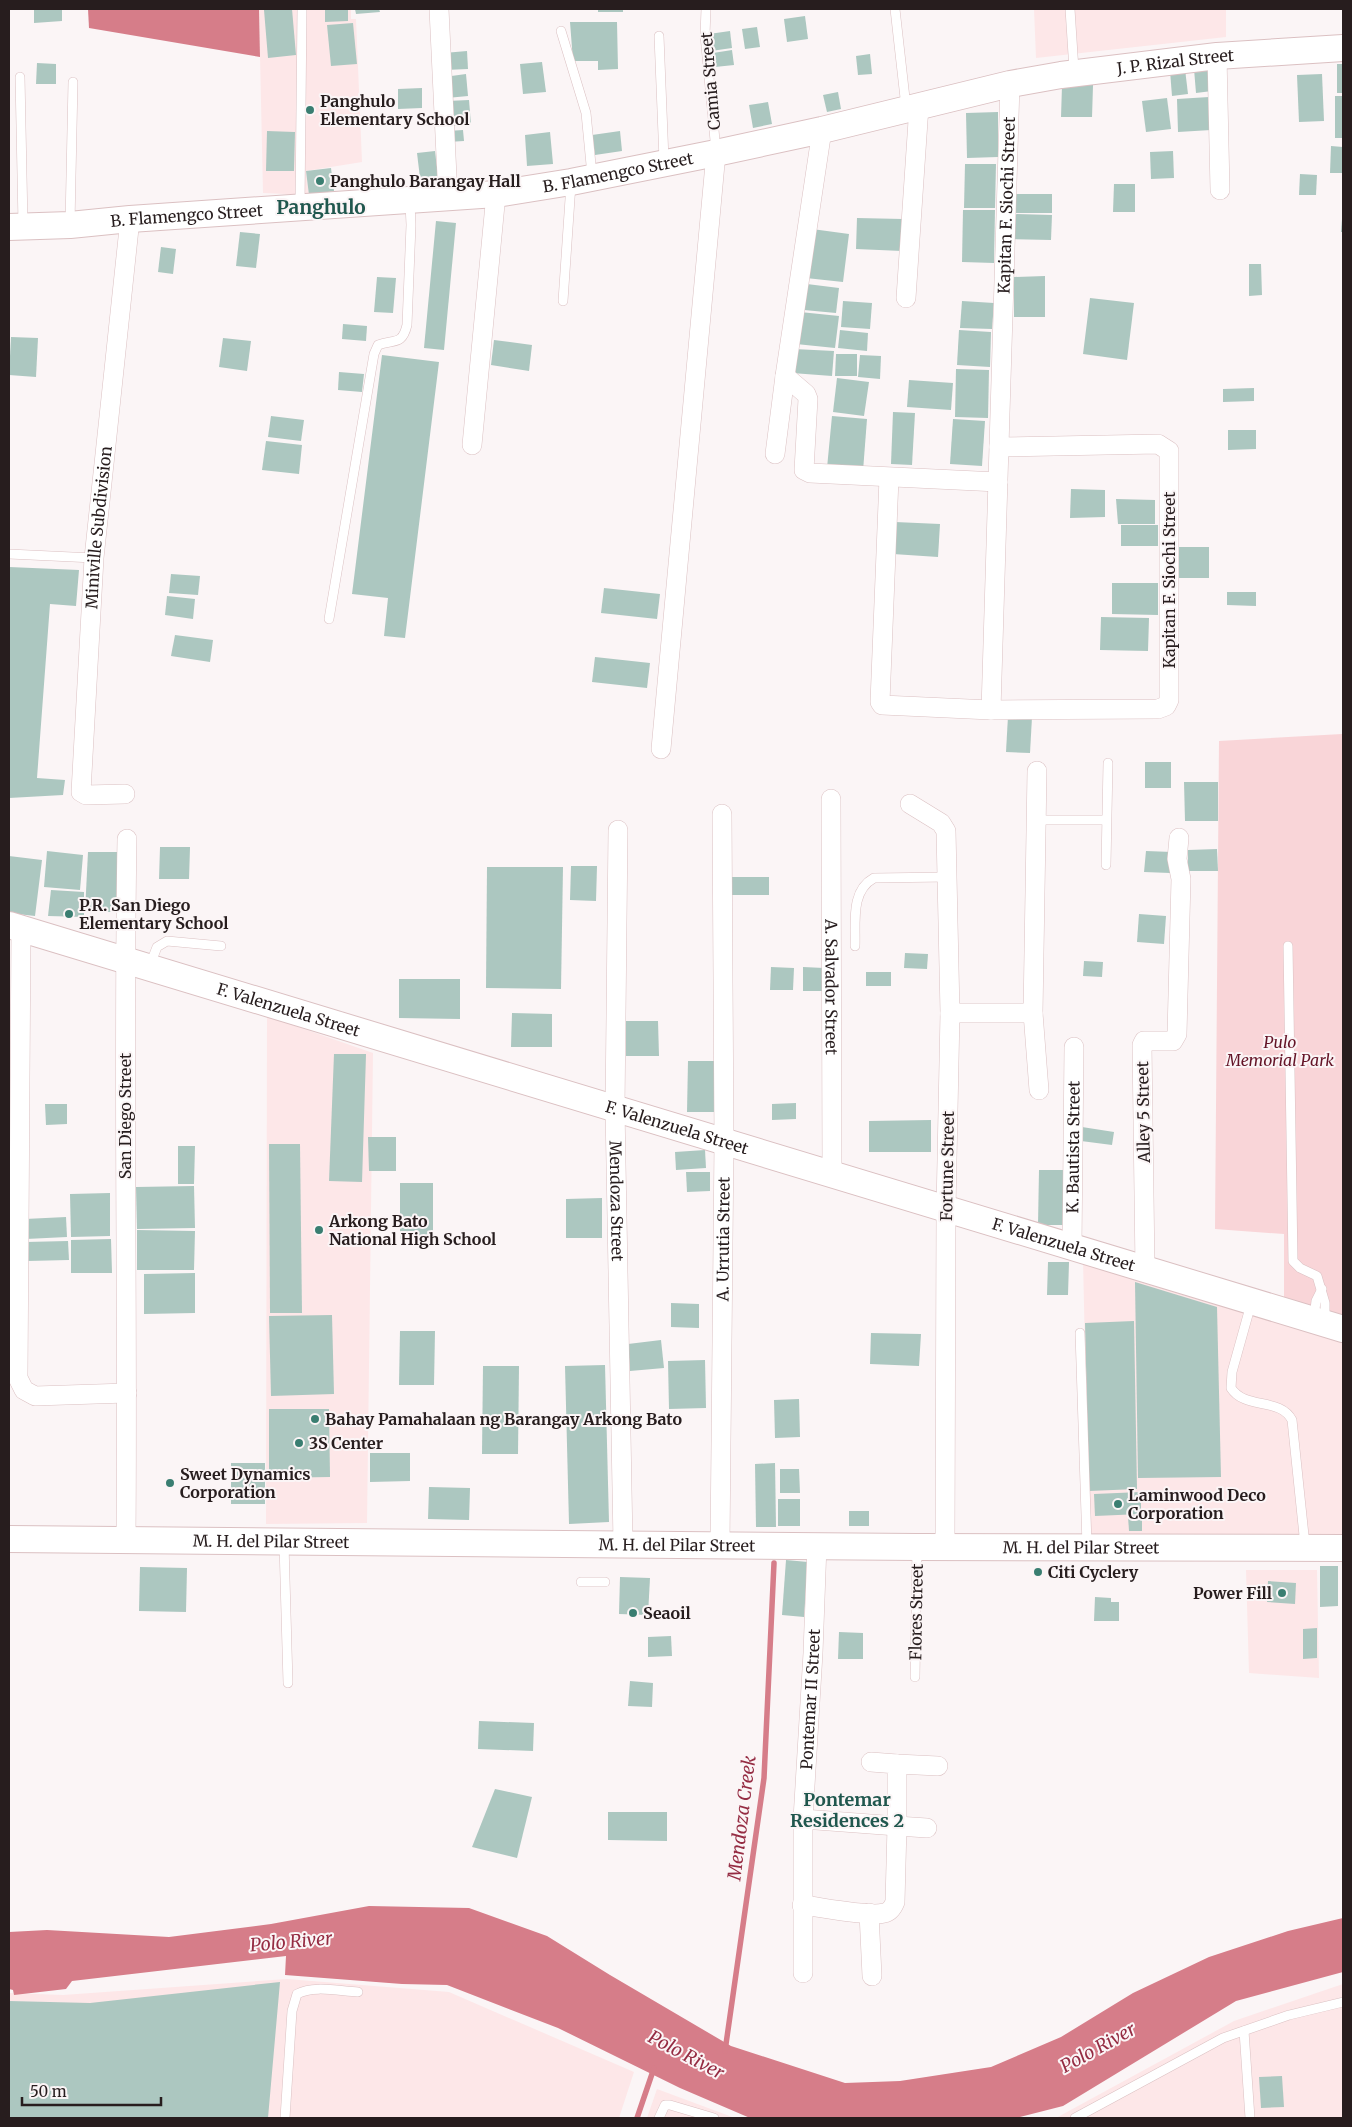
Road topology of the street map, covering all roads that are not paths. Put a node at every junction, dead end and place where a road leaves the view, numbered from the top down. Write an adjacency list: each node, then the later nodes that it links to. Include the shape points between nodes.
1 (302, 9): 23 (lane)
2 (439, 9): 21 (street)
3 (706, 9): 16 (lane, Camia Street, via 705,35)
4 (895, 9): 14 (lane, via 903,94)
5 (1070, 9): 10 (lane)
6 (561, 31): 18 (lane, via 586,113)
7 (660, 36): 17 (lane)
8 (1343, 48): 9 (main road, J. P. Rizal Street)
9 (1217, 56): 10 (main road, J. P. Rizal Street); 19 (street)
10 (1075, 73): 13 (main road, J. P. Rizal Street)
11 (20, 77): 26 (lane)
12 (73, 82): 25 (lane)
13 (1010, 84): 14 (main road, B. Flamengco Street); 31 (street, Kapitan F. Siochi Street)
14 (913, 108): 15 (main road, B. Flamengco Street); 27 (street)
15 (822, 130): 16 (main road, B. Flamengco Street); 29 (street)
16 (716, 153): 17 (main road, B. Flamengco Street); 39 (street)
17 (664, 163): 18 (main road, B. Flamengco Street)
18 (581, 180): 20 (main road, B. Flamengco Street); 28 (lane)
19 (1220, 190)
20 (496, 194): 21 (main road, B. Flamengco Street); 30 (street)
21 (448, 198): 22 (main road, B. Flamengco Street)
22 (410, 200): 23 (main road, B. Flamengco Street); 37 (lane, via 407,325 400,340 378,345 374,354)
23 (300, 208): 24 (main road, B. Flamengco Street)
24 (130, 219): 25 (main road, B. Flamengco Street); 36 (street, Miniville Subdivision)
25 (70, 225): 26 (main road, B. Flamengco Street)
26 (16, 227)
27 (906, 298)
28 (562, 301)
29 (785, 376): 32 (street); 33 (street, via 808,399 806,473)
30 (472, 445)
31 (999, 447): 34 (street, Kapitan F. Siochi Street); 38 (street, Kapitan F. Siochi Street, via 1158,444 1170,451 1169,700 1166,706 1158,709)
32 (775, 454)
33 (889, 478): 34 (street); 38 (street, Kapitan F. Siochi Street, via 880,702 886,706)
34 (998, 482): 38 (street, Kapitan F. Siochi Street)
35 (9, 554): 36 (lane)
36 (94, 558): 42 (street, Miniville Subdivision, via 81,792 86,795)
37 (329, 618)
38 (991, 710)
39 (662, 750)
40 (1108, 763): 47 (lane)
41 (1037, 772): 46 (street)
42 (125, 794)
43 (831, 799): 64 (street, A. Salvador Street)
44 (910, 804): 52 (street, Fortune Street, via 944,827)
45 (722, 814): 63 (street, A. Urrutia Street)
46 (1036, 820): 47 (lane); 59 (street)
47 (1106, 820): 51 (lane)
48 (618, 830): 62 (street, Mendoza Street)
49 (1179, 838): 67 (street, Alley 5 Street, via 1177,1034 1173,1041 1144,1041 1142,1045)
50 (127, 839): 57 (street, San Diego Street)
51 (1106, 865)
52 (947, 877): 55 (lane, via 874,878 867,881 856,901); 58 (street, Fortune Street)
53 (15, 927): 57 (main road, F. Valenzuela Street); 71 (street, via 18,1378 24,1390 35,1396)
54 (221, 946): 57 (lane, via 166,941)
55 (855, 946)
56 (1288, 946): 69 (lane, via 1293,1261 1317,1276)
57 (137, 964): 62 (main road, F. Valenzuela Street); 71 (street, San Diego Street)
58 (950, 1013): 59 (street); 65 (street, Fortune Street)
59 (1034, 1013): 61 (street)
60 (1074, 1047): 66 (street, K. Bautista Street)
61 (1039, 1090)
62 (615, 1109): 63 (main road, F. Valenzuela Street); 75 (street, Mendoza Street)
63 (724, 1142): 64 (main road, F. Valenzuela Street); 76 (street, A. Urrutia Street)
64 (832, 1174): 65 (main road, F. Valenzuela Street)
65 (946, 1209): 66 (main road, F. Valenzuela Street); 80 (street, Fortune Street)
66 (1072, 1247): 67 (main road, F. Valenzuela Street)
67 (1145, 1269): 68 (main road, F. Valenzuela Street)
68 (1252, 1302): 69 (main road, F. Valenzuela Street); 81 (lane, via 1232,1372 1231,1388 1241,1399 1284,1411 1292,1420)
69 (1327, 1324)
70 (1080, 1333): 78 (lane)
71 (127, 1393): 73 (street, San Diego Street)
72 (9, 1539): 73 (main road, M. H. del Pilar Street)
73 (126, 1540): 74 (main road, M. H. del Pilar Street)
74 (284, 1541): 75 (main road, M. H. del Pilar Street); 86 (lane)
75 (622, 1544): 76 (main road, M. H. del Pilar Street)
76 (720, 1544): 77 (main road, M. H. del Pilar Street)
77 (817, 1545): 79 (main road, M. H. del Pilar Street); 90 (street, Pontemar II Street)
78 (1087, 1546): 80 (main road, M. H. del Pilar Street); 81 (main road, M. H. del Pilar Street)
79 (917, 1547): 80 (main road, M. H. del Pilar Street); 85 (lane, Flores Street)
80 (945, 1547)
81 (1305, 1548): 82 (main road, M. H. del Pilar Street)
82 (1343, 1548)
83 (581, 1582): 84 (lane)
84 (604, 1582)
85 (916, 1677)
86 (288, 1683)
87 (871, 1762): 88 (street)
88 (898, 1764): 89 (street); 91 (street)
89 (938, 1766)
90 (804, 1818): 91 (street); 93 (street, Pontemar II Street)
91 (896, 1826): 92 (street); 94 (street, via 895,1902 886,1913)
92 (927, 1828)
93 (802, 1905): 94 (street); 95 (street, Pontemar II Street)
94 (869, 1913): 96 (street)
95 (803, 1974)
96 (872, 1976)
97 (358, 1992): 100 (lane, via 313,1990 297,1994 292,2011)
98 (1343, 2002): 99 (lane, via 1289,2015)
99 (1244, 2031): 103 (lane, via 1201,2048); 104 (lane)
100 (284, 2118)
101 (659, 2118): 102 (lane, via 662,2108 670,2104)
102 (714, 2118)
103 (1075, 2118)
104 (1250, 2118)

